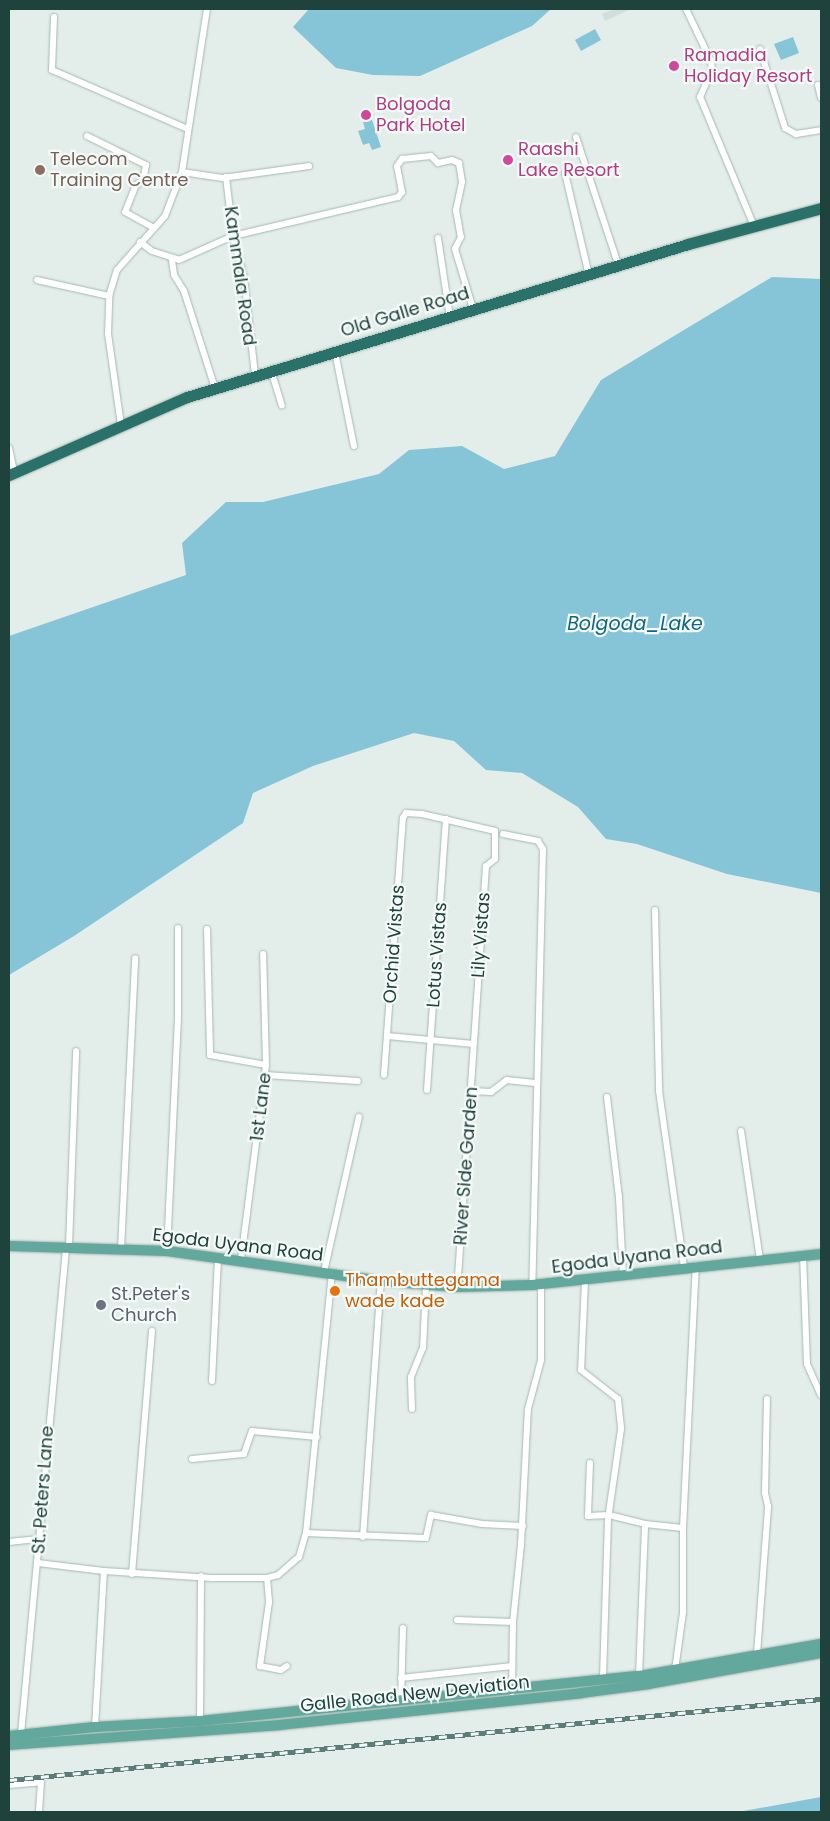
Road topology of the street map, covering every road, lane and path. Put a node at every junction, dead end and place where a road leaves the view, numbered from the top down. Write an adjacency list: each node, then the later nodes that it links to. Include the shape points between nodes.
1 (207, 9): 7 (street)
2 (686, 9): 16 (street, via 711,61 712,70 700,97)
3 (54, 18): 7 (street, via 52,70)
4 (760, 49): 8 (street, via 785,128 796,134)
5 (818, 86): 6 (street)
6 (821, 98)
7 (188, 129): 12 (street)
8 (821, 130)
9 (87, 136): 17 (street, via 146,165 143,180 136,185 125,212)
10 (576, 137): 22 (street)
11 (309, 166): 14 (street)
12 (182, 172): 14 (street); 17 (street, via 165,216)
13 (565, 173): 23 (street)
14 (226, 177): 18 (street, Kammala Road)
15 (821, 208): 16 (highway, Old Galle Road)
16 (754, 226): 22 (highway, Old Galle Road)
17 (154, 228): 20 (street)
18 (233, 236): 21 (street); 26 (street, via 398,197 402,192 397,166 402,159 430,156 438,163 457,161 462,182 456,210 461,237 456,249); 30 (street, Kammala Road, via 244,278)
19 (438, 238): 27 (street)
20 (140, 242): 21 (street); 25 (street, via 117,270)
21 (172, 260): 31 (street, via 174,275 184,291)
22 (619, 267): 23 (highway, Old Galle Road)
23 (589, 276): 26 (highway, Old Galle Road)
24 (37, 280): 25 (street)
25 (109, 296): 33 (street, via 108,334)
26 (474, 309): 27 (highway, Old Galle Road)
27 (450, 317): 28 (highway, Old Galle Road)
28 (335, 352): 29 (highway, Old Galle Road); 34 (street)
29 (271, 370): 30 (highway, Old Galle Road); 32 (street)
30 (255, 375): 31 (highway, Old Galle Road)
31 (215, 388): 33 (highway, Old Galle Road)
32 (282, 405)
33 (121, 425): 36 (highway, Old Galle Road)
34 (354, 446)
35 (9, 448): 36 (street)
36 (12, 474)
37 (446, 819): 44 (street, Orchid Vistas, via 406,813 403,818); 45 (street, Lotus Vistas); 46 (street, Lily Vistas, via 496,831 495,859 486,866)
38 (503, 834): 52 (street, via 538,841 543,849)
39 (655, 910): 68 (street, via 659,1091)
40 (178, 928): 61 (street, via 178,1016)
41 (207, 930): 48 (street, via 210,1054)
42 (263, 954): 48 (street, 1st Lane)
43 (135, 958): 60 (street)
44 (388, 1036): 45 (street); 50 (street, Orchid Vistas)
45 (431, 1040): 46 (street); 53 (street, Lotus Vistas)
46 (474, 1044): 54 (street, River Side Garden)
47 (76, 1051): 59 (street, St. Peters Lane)
48 (266, 1064): 49 (street, 1st Lane)
49 (265, 1075): 51 (street); 66 (street, 1st Lane)
50 (384, 1075)
51 (358, 1081)
52 (537, 1083): 54 (street, via 507,1080 491,1092); 73 (street)
53 (427, 1090)
54 (471, 1091): 75 (street, River Side Garden)
55 (607, 1097): 70 (street, via 619,1198)
56 (358, 1117): 69 (street)
57 (740, 1131): 65 (street)
58 (9, 1246): 59 (main road, Egoda Uyana Road)
59 (67, 1246): 60 (main road, Egoda Uyana Road); 90 (street, St. Peters Lane)
60 (121, 1249): 61 (main road, Egoda Uyana Road)
61 (166, 1251): 64 (main road, Egoda Uyana Road)
62 (821, 1254): 63 (main road, Egoda Uyana Road)
63 (803, 1255): 65 (main road, Egoda Uyana Road); 78 (street, via 807,1364)
64 (218, 1257): 66 (main road, Egoda Uyana Road); 77 (street)
65 (760, 1259): 67 (main road, Egoda Uyana Road)
66 (241, 1260): 69 (main road, Egoda Uyana Road)
67 (696, 1265): 68 (main road, Egoda Uyana Road); 87 (street)
68 (684, 1267): 70 (main road, Egoda Uyana Road)
69 (328, 1272): 72 (main road, Egoda Uyana Road); 81 (street)
70 (623, 1275): 71 (main road, Egoda Uyana Road)
71 (586, 1280): 73 (main road, Egoda Uyana Road); 84 (street, via 580,1370 618,1399 621,1429)
72 (381, 1281): 74 (main road, Egoda Uyana Road); 89 (street)
73 (537, 1285): 75 (main road, Egoda Uyana Road); 86 (street, via 541,1360 528,1409)
74 (426, 1286): 75 (main road, Egoda Uyana Road); 80 (street, via 423,1348 411,1378)
75 (457, 1288)
76 (152, 1331): 94 (street)
77 (212, 1381)
78 (821, 1394)
79 (767, 1399): 102 (street, via 765,1493 768,1506)
80 (412, 1409)
81 (317, 1437): 82 (street, via 252,1431 247,1449 241,1455); 88 (street)
82 (192, 1459)
83 (590, 1463): 84 (street, via 588,1516)
84 (609, 1515): 85 (street); 108 (street)
85 (644, 1524): 87 (street); 106 (street)
86 (523, 1526): 89 (street, via 482,1524 431,1515 426,1538); 98 (street)
87 (683, 1528): 105 (street, via 683,1612)
88 (306, 1533): 89 (street); 96 (street, via 299,1557 278,1575)
89 (363, 1537)
90 (39, 1539): 91 (street); 92 (street, St. Peters Lane)
91 (9, 1542)
92 (38, 1563): 93 (street); 113 (street, St. Peters Lane)
93 (104, 1571): 94 (street); 112 (street)
94 (132, 1574): 95 (street)
95 (201, 1576): 96 (street); 111 (street)
96 (267, 1578): 103 (street, via 270,1581 269,1602 260,1666 281,1670)
97 (457, 1620): 98 (street)
98 (513, 1622): 104 (street)
99 (403, 1628): 107 (street)
100 (821, 1644): 102 (main road, Galle Road New Deviation)
101 (821, 1653): 109 (main road, Galle Road New Deviation, via 649,1684)
102 (757, 1654): 105 (main road, Galle Road New Deviation)
103 (287, 1666)
104 (512, 1666): 107 (street); 109 (street)
105 (675, 1670): 106 (main road, Galle Road New Deviation)
106 (639, 1676): 108 (main road, Galle Road New Deviation)
107 (401, 1678): 110 (street)
108 (603, 1678): 109 (main road, Galle Road New Deviation)
109 (512, 1693): 110 (main road, Galle Road New Deviation); 115 (main road, Galle Road New Deviation, via 279,1725)
110 (401, 1700): 111 (main road, Galle Road New Deviation)
111 (200, 1722): 112 (main road, Galle Road New Deviation)
112 (95, 1727): 113 (main road, Galle Road New Deviation)
113 (22, 1734): 114 (main road, Galle Road New Deviation)
114 (9, 1736)
115 (9, 1744)
116 (9, 1785): 117 (street, via 41,1782)
117 (39, 1812)

